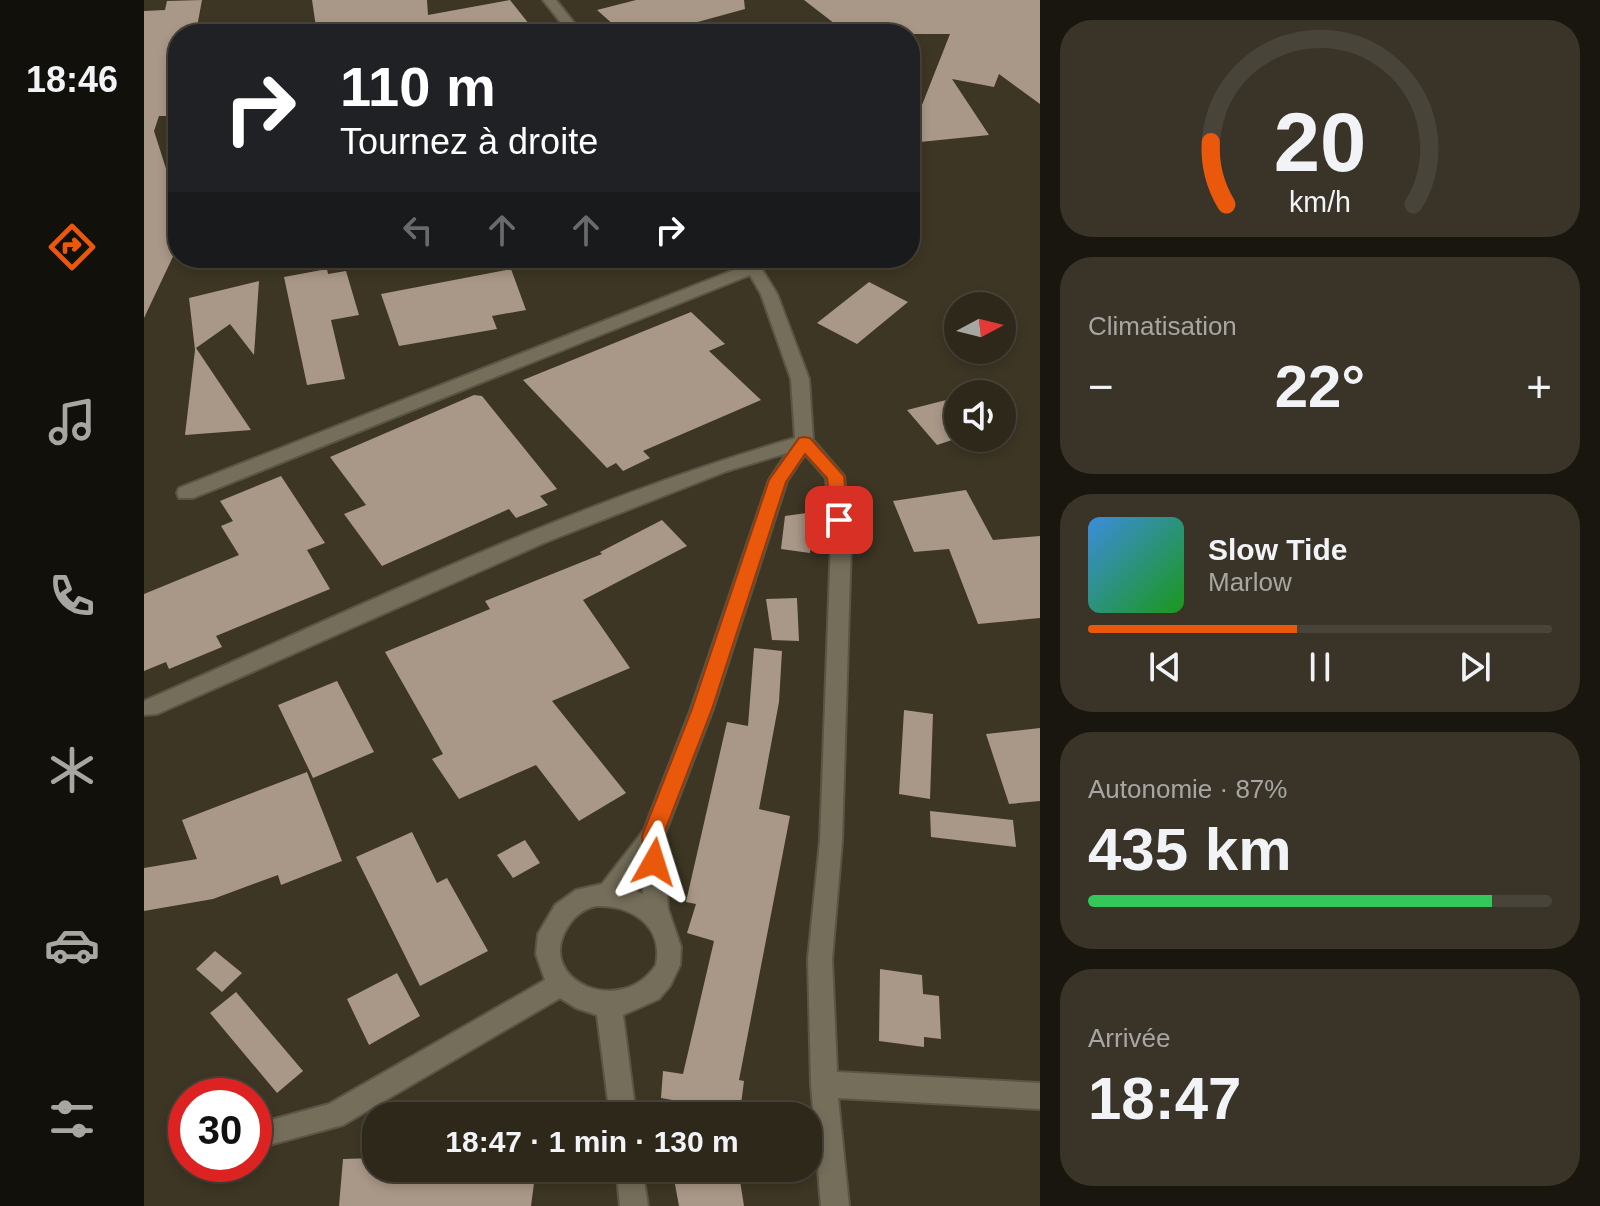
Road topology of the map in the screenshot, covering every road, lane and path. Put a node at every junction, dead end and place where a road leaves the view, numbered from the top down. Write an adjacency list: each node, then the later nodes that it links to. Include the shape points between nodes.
1 (549, 0): 2 (street)
2 (569, 24)
3 (739, 268): 6 (street)
4 (754, 268): 5 (street, via 800,379)
5 (804, 442): 7 (street, via 721,466 568,525); 8 (street, via 778,480 702,709); 13 (street, via 835,476 841,542 831,841 820,959)
6 (186, 493)
7 (149, 708)
8 (653, 836): 9 (street); 10 (street)
9 (609, 893): 10 (street, via 635,899); 11 (street, via 583,898 556,924 549,961)
10 (656, 914): 12 (street, via 668,936 669,962 658,985 636,1001)
11 (561, 984): 12 (street, via 582,1001); 16 (street, via 334,1116)
12 (609, 1007): 15 (street)
13 (824, 1084): 14 (street); 19 (street)
14 (1040, 1096)
15 (621, 1102)
16 (272, 1131)
17 (631, 1182): 18 (street)
18 (634, 1206)
19 (835, 1206)

